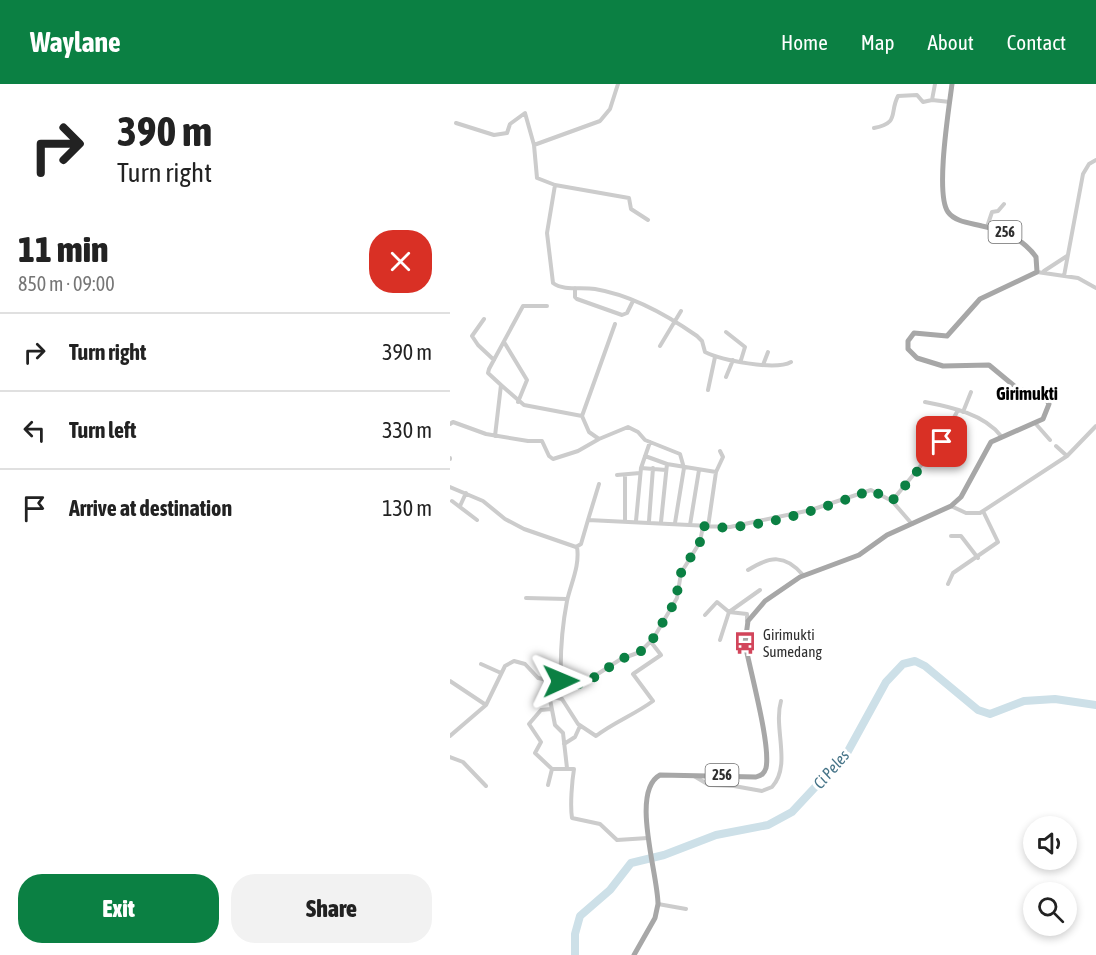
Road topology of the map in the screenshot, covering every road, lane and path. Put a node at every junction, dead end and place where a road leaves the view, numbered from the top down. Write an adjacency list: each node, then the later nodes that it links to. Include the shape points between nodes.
1 (618, 84): 8 (street, via 610,109 600,121)
2 (935, 84): 4 (street)
3 (952, 84): 5 (main road, 256)
4 (932, 100): 5 (street); 7 (street, via 923,102 916,95 897,96 893,119 886,126)
5 (950, 102): 13 (main road, 256, via 945,134 945,206 957,219)
6 (456, 123): 8 (street, via 499,135 507,133 510,124 525,112)
7 (874, 128)
8 (534, 145): 10 (street, via 537,178)
9 (1096, 160): 14 (street, via 1083,174)
10 (555, 185): 12 (street, via 629,198 632,209); 17 (street, via 547,233 552,280 557,286)
11 (1004, 204): 13 (street, via 992,212)
12 (648, 220)
13 (987, 227): 15 (main road, 256, via 1026,245 1036,257)
14 (1067, 256): 15 (street); 16 (street)
15 (1040, 272): 16 (street); 44 (main road, via 980,299 947,336 916,332 907,343 913,355 928,362 952,367 985,364 1018,388 1044,396 1049,404 1047,415)
16 (1064, 276): 18 (street, via 1078,278)
17 (575, 288): 19 (street, via 603,291); 19 (street, via 577,299 622,315)
18 (1096, 288)
19 (633, 301): 23 (street)
20 (547, 306): 26 (street, via 523,306)
21 (681, 311): 23 (street)
22 (484, 319): 30 (street, via 473,338)
23 (674, 322): 27 (street); 29 (street, via 701,339 705,352)
24 (615, 324): 43 (street)
25 (726, 332): 32 (street, via 745,347)
26 (504, 342): 30 (street); 39 (street, via 527,380)
27 (660, 346)
28 (768, 352): 34 (street)
29 (715, 357): 31 (street); 37 (street)
30 (494, 360): 36 (street, via 488,373)
31 (733, 360): 32 (street); 35 (street)
32 (741, 360): 34 (street)
33 (791, 362): 34 (street)
34 (763, 366)
35 (726, 377)
36 (501, 386): 39 (street); 47 (street)
37 (708, 390)
38 (970, 392): 42 (street)
39 (518, 402): 43 (street)
40 (925, 402): 41 (street)
41 (958, 410): 42 (street); 68 (street, via 936,451)
42 (963, 412): 48 (street, via 992,425)
43 (582, 416): 49 (street, via 589,432)
44 (1034, 423): 48 (main road); 50 (street)
45 (450, 424): 47 (street)
46 (1096, 426): 55 (street)
47 (495, 436): 49 (street, via 543,441 549,456 556,459)
48 (1001, 436): 70 (main road, via 986,448 961,497)
49 (599, 439): 51 (street, via 628,427)
50 (1050, 440)
51 (650, 442): 54 (street); 58 (street, via 680,454)
52 (1056, 446): 55 (street)
53 (720, 452): 61 (street, via 722,463)
54 (645, 456): 56 (street); 59 (street)
55 (1066, 456): 71 (street)
56 (666, 467): 57 (street); 58 (street); 77 (street)
57 (653, 468): 59 (street); 76 (street)
58 (684, 468): 60 (street); 78 (street)
59 (641, 470): 63 (street); 75 (street)
60 (699, 470): 61 (street); 80 (street)
61 (716, 472): 81 (street)
62 (617, 475): 63 (street)
63 (625, 475): 74 (street)
64 (599, 484): 73 (street)
65 (450, 487): 66 (street)
66 (466, 493): 69 (street); 83 (street, via 524,529)
67 (452, 501): 69 (street)
68 (892, 501): 79 (street); 81 (street, via 871,490 768,521)
69 (460, 506): 72 (street)
70 (951, 506): 71 (street, via 975,514); 79 (main road)
71 (983, 511): 84 (street, via 999,541)
72 (477, 520)
73 (588, 520): 74 (street); 83 (street)
74 (625, 521): 75 (street)
75 (636, 521): 76 (street)
76 (649, 521): 77 (street)
77 (662, 522): 78 (street)
78 (675, 524): 80 (street)
79 (912, 524): 86 (main road, via 859,555)
80 (690, 525): 81 (street)
81 (705, 527): 95 (street, via 681,573 675,602)
82 (951, 536): 84 (street, via 961,537)
83 (578, 547): 90 (street, via 578,564)
84 (978, 558): 87 (street, via 953,573)
85 (748, 570): 86 (street, via 779,558 792,563)
86 (803, 575): 93 (main road, via 760,605)
87 (948, 584)
88 (760, 590): 91 (street)
89 (526, 598): 90 (street)
90 (567, 599): 100 (street)
91 (729, 612): 92 (street, via 715,602); 93 (street, via 747,614); 94 (street)
92 (705, 615)
93 (747, 623): 111 (main road, 256, via 745,643 764,737 765,769 756,777)
94 (720, 640)
95 (651, 642): 100 (street, via 583,685); 105 (street, via 660,655 633,674 652,701 595,736)
96 (481, 664): 97 (street)
97 (501, 674): 98 (street, via 506,666 518,661 534,676); 103 (street)
98 (546, 679): 100 (street); 101 (street)
99 (450, 681): 103 (street)
100 (561, 681)
101 (548, 696): 104 (street); 105 (street, via 562,699)
102 (782, 701): 111 (street, via 777,718 781,770 772,787 762,791 709,785)
103 (486, 705): 106 (street)
104 (551, 709): 107 (street); 110 (street, via 541,710 529,724 541,742 535,753)
105 (580, 726): 107 (street, via 575,737)
106 (450, 736)
107 (564, 744): 109 (street)
108 (450, 757): 113 (street, via 462,762)
109 (567, 768): 110 (street); 114 (street, via 574,771 572,818 600,824 617,840)
110 (552, 769): 112 (street)
111 (693, 775): 114 (main road, 256, via 660,775 654,779 645,800)
112 (548, 785)
113 (486, 786)
114 (649, 838): 115 (main road, 256)
115 (658, 904): 116 (street); 117 (main road, 256)
116 (686, 909)
117 (634, 955)

